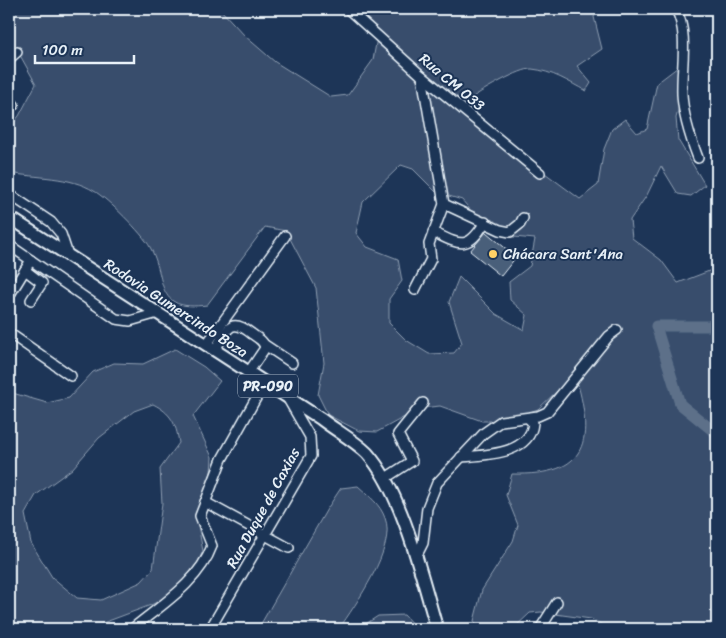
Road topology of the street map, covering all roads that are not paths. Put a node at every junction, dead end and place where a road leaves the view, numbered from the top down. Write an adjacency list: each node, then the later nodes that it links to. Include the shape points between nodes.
1 (348, 9): 5 (street, Rua CM 033)
2 (676, 9): 6 (street, via 682,20 682,94 686,128)
3 (17, 52): 4 (street)
4 (9, 59)
5 (422, 76): 7 (street, Rua CM 033); 9 (street)
6 (698, 158)
7 (540, 173)
8 (9, 194): 16 (street, via 51,222 62,234)
9 (444, 204): 12 (street); 13 (street)
10 (9, 217): 16 (main road, Rodovia Gumercindo Boza / PR-090)
11 (523, 218): 12 (street, via 510,232)
12 (485, 222): 13 (street, via 468,243 457,243)
13 (433, 232): 19 (street, via 429,244 431,259)
14 (285, 236): 26 (street)
15 (9, 244): 17 (street)
16 (68, 255): 22 (main road, Rodovia Gumercindo Boza / PR-090)
17 (31, 260): 18 (street); 22 (street, via 116,319 130,321)
18 (25, 270): 20 (street); 21 (street, via 42,283)
19 (415, 290)
20 (9, 296)
21 (31, 300)
22 (158, 313): 26 (main road, Rodovia Gumercindo Boza / PR-090)
23 (617, 330): 33 (street, via 547,412)
24 (9, 333): 29 (street)
25 (265, 345): 26 (street, via 238,324 227,329); 27 (street); 28 (street)
26 (211, 347): 28 (main road, Rodovia Gumercindo Boza / PR-090)
27 (292, 363)
28 (248, 373): 30 (main road, Rodovia Gumercindo Boza / PR-090)
29 (70, 376)
30 (264, 384): 31 (main road, Rodovia Gumercindo Boza / PR-090); 36 (street, via 222,458)
31 (288, 399): 35 (main road, Rodovia Gumercindo Boza / PR-090, via 366,453); 37 (street, Rua Duque de Caxias, via 310,437 311,456)
32 (423, 402): 35 (street, via 398,434 412,462)
33 (528, 418): 34 (street, via 501,421 484,432); 34 (street, via 533,423 532,428 517,447 501,454)
34 (461, 457): 39 (street, via 437,483 427,508 423,543)
35 (384, 479): 39 (main road, Rodovia Gumercindo Boza / PR-090)
36 (204, 502): 37 (street); 41 (street, via 200,516 212,546 207,560 181,588)
37 (265, 536): 38 (street); 42 (street, Rua Duque de Caxias)
38 (289, 548)
39 (416, 558): 43 (main road, Rodovia Gumercindo Boza / PR-090)
40 (556, 602): 44 (street)
41 (132, 629)
42 (210, 629)
43 (438, 629)
44 (540, 629)

